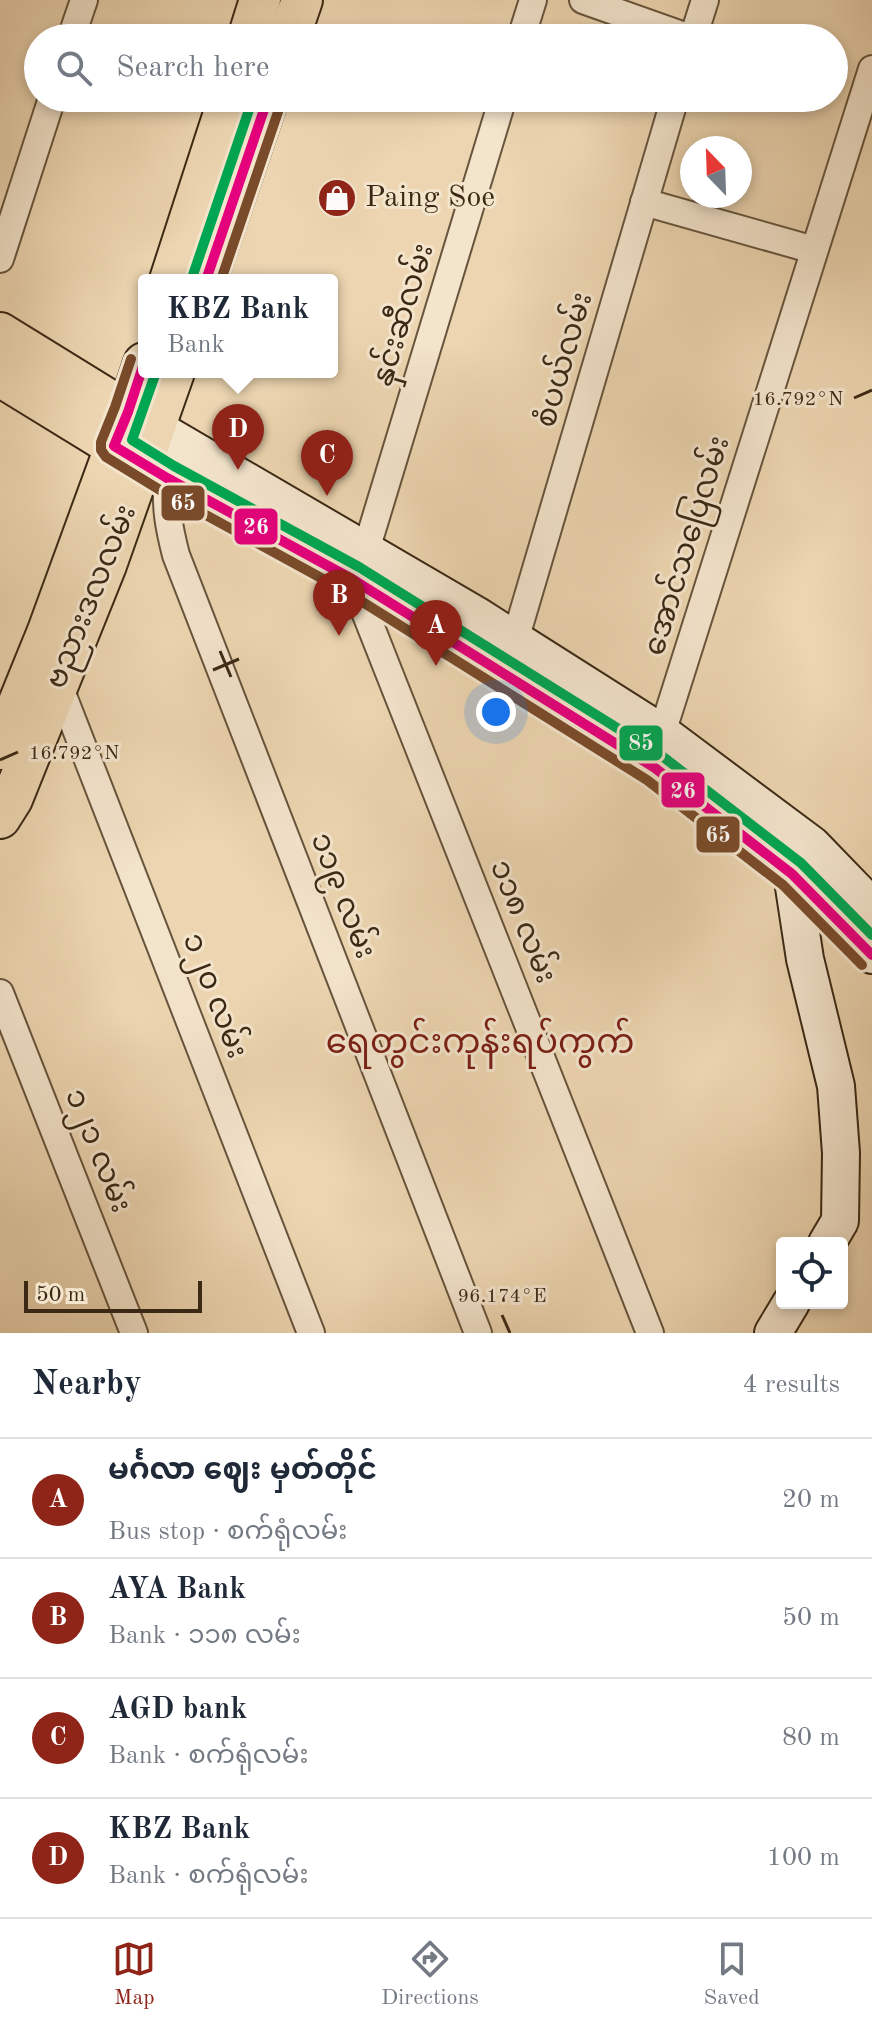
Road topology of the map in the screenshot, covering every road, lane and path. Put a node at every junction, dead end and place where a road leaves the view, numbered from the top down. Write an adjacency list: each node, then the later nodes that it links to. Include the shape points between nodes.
1 (84, 0): 7 (street)
2 (260, 0): 8 (main road)
3 (302, 0): 9 (main road)
4 (533, 0): 10 (street)
5 (583, 0): 11 (street)
6 (705, 0): 12 (street)
7 (76, 24)
8 (252, 24)
9 (294, 24)
10 (525, 24)
11 (652, 24)
12 (697, 24)
13 (872, 69): 20 (street, အောင်သပြေလမ်း)
14 (47, 112): 21 (street)
15 (224, 112): 22 (main road)
16 (263, 112): 23 (main road)
17 (499, 112): 29 (street, နှင်းဆီလမ်း)
18 (671, 112): 19 (street, စံပယ်လမ်း)
19 (644, 202): 20 (street); 30 (street, စံပယ်လမ်း)
20 (814, 250): 32 (street, အောင်သပြေလမ်း)
21 (0, 259)
22 (172, 274)
23 (208, 274)
24 (0, 333): 28 (main road)
25 (0, 376): 28 (main road)
26 (144, 378): 28 (main road, ဗညားဒလလမ်း)
27 (171, 378): 28 (main road, ဗညားဒလလမ်း)
28 (142, 445): 29 (main road); 29 (main road); 31 (main road, ဗညားဒလလမ်း, via 106,565); 33 (main road, ဗညားဒလလမ်း, via 48,631); 45 (street, ၁၁၉ လမ်း, via 166,507 176,555)
29 (359, 565): 30 (main road); 34 (main road); 46 (street, ၁၁၈ လမ်း)
30 (515, 640): 32 (main road)
31 (58, 683): 35 (main road, ဗညားဒလလမ်း); 44 (street, ၁၂၀ လမ်း)
32 (662, 733): 34 (street, အောင်သပြေလမ်း); 36 (main road)
33 (0, 749)
34 (655, 768): 36 (main road)
35 (4, 803)
36 (802, 860): 37 (main road); 38 (main road); 41 (main road, via 805,959 836,1086 841,1153)
37 (872, 907)
38 (872, 955)
39 (0, 993): 43 (street, ၁၂၁ လမ်း)
40 (872, 1206): 41 (main road)
41 (834, 1232)
42 (787, 1309): 47 (main road)
43 (134, 1333)
44 (311, 1333)
45 (478, 1333)
46 (650, 1333)
47 (773, 1333)

